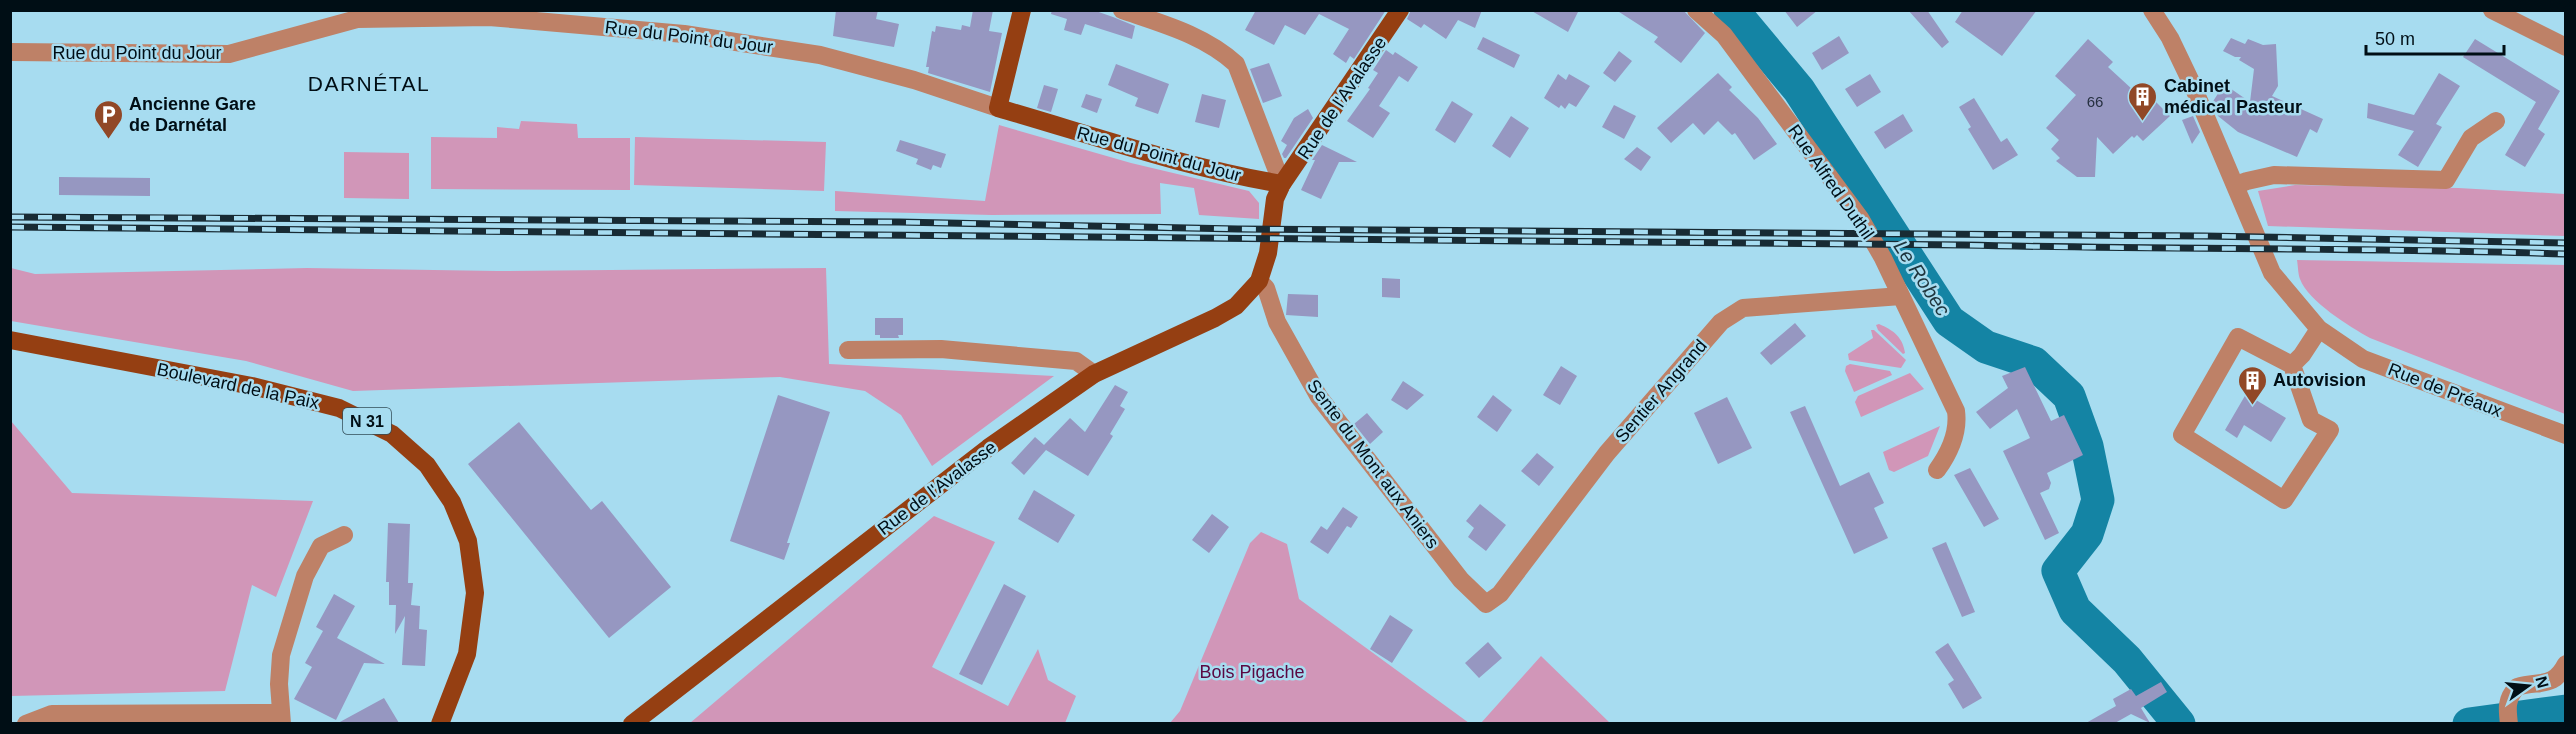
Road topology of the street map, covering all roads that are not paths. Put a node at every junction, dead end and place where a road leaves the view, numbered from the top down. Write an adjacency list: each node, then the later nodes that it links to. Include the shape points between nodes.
1 (1022, 10): 10 (main road)
2 (1122, 10): 12 (street, via 1188,33 1236,64)
3 (1400, 10): 12 (main road, Rue de l'Avalasse)
4 (1696, 10): 15 (street, Rue Alfred Duthil, via 1724,35 1860,218)
5 (2152, 10): 13 (street, Rue de Préaux, via 2170,38)
6 (2492, 10): 8 (street)
7 (357, 15): 9 (street, Rue du Point du Jour, via 229,54); 10 (street, Rue du Point du Jour, via 489,17 684,34 820,55)
8 (2565, 46)
9 (10, 52)
10 (998, 108): 12 (main road, Rue du Point du Jour, via 1186,163)
11 (2496, 121): 13 (street, via 2471,138 2446,180 2274,176)
12 (1282, 184): 14 (main road, Rue de l'Avalasse, via 1275,198 1268,253)
13 (2236, 185): 16 (street, Rue de Préaux, via 2272,273)
14 (1259, 281): 20 (main road, Rue de l'Avalasse, via 1236,306 1215,318); 24 (street, Sente du Mont aux Aniers, via 1266,288 1277,322 1319,397 1461,580)
15 (1901, 296): 22 (street, Rue Alfred Duthil, via 1956,411 1958,426); 24 (street, Sentier Angrand, via 1743,308 1721,322 1607,453 1500,594)
16 (2319, 329): 19 (street); 21 (street, Rue de Préaux, via 2363,359)
17 (10, 340): 29 (main road, Boulevard de la Paix / N 31, via 252,386 339,408 392,434 427,465 452,502 468,541 475,593 467,654)
18 (849, 350): 20 (street, via 941,349 1076,361)
19 (2292, 365): 19 (street, via 2311,420 2330,430 2284,500 2182,435 2238,337)
20 (1094, 374): 30 (main road, Rue de l'Avalasse, via 988,448)
21 (2565, 435)
22 (1937, 470)
23 (344, 536): 27 (street, via 321,546 305,576 281,655)
24 (1486, 604)
25 (2565, 664): 26 (street, via 2559,676 2547,682 2517,687 2509,696)
26 (2508, 715)
27 (281, 718): 28 (street, via 257,712 52,714)
28 (26, 723)
29 (440, 723)
30 (632, 723)

